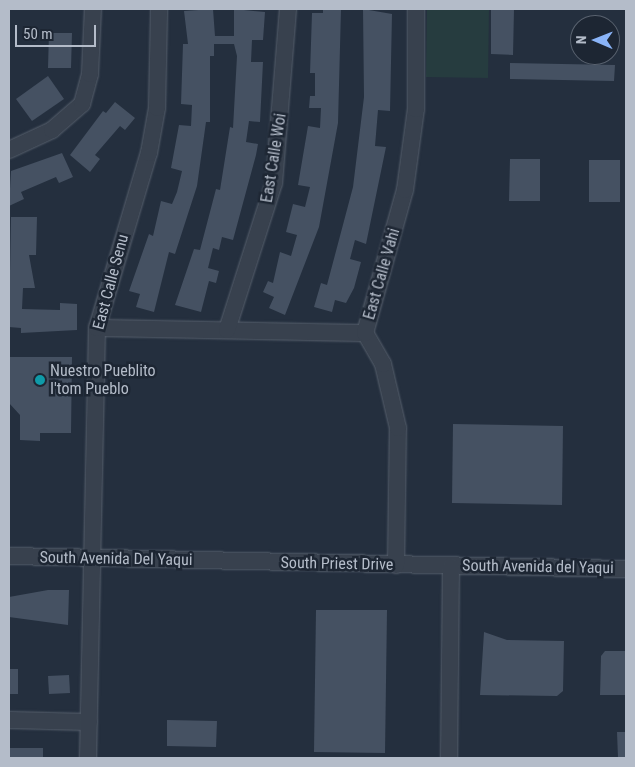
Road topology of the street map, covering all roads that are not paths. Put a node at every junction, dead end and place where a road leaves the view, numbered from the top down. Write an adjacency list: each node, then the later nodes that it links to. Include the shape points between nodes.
1 (93, 9): 5 (street, via 90,74 82,104 52,130)
2 (159, 9): 6 (street, East Calle Senu, via 157,108 149,153)
3 (288, 9): 7 (street, East Calle Woi, via 274,183)
4 (416, 9): 8 (street, East Calle Vahi, via 416,109 405,190)
5 (9, 150)
6 (97, 328): 7 (street); 10 (street, East Calle Senu)
7 (227, 330): 8 (street)
8 (365, 332): 12 (street, East Calle Vahi, via 383,364 398,428)
9 (9, 556): 10 (street, South Avenida Del Yaqui)
10 (90, 559): 11 (street, South Avenida Del Yaqui); 16 (street, East Calle Senu)
11 (224, 562): 12 (street, South Priest Drive)
12 (396, 565): 13 (street, South Priest Drive)
13 (451, 566): 14 (street, South Avenida del Yaqui); 18 (street)
14 (626, 569)
15 (9, 720): 16 (street)
16 (88, 722): 17 (street, East Calle Senu)
17 (88, 758)
18 (449, 758)

